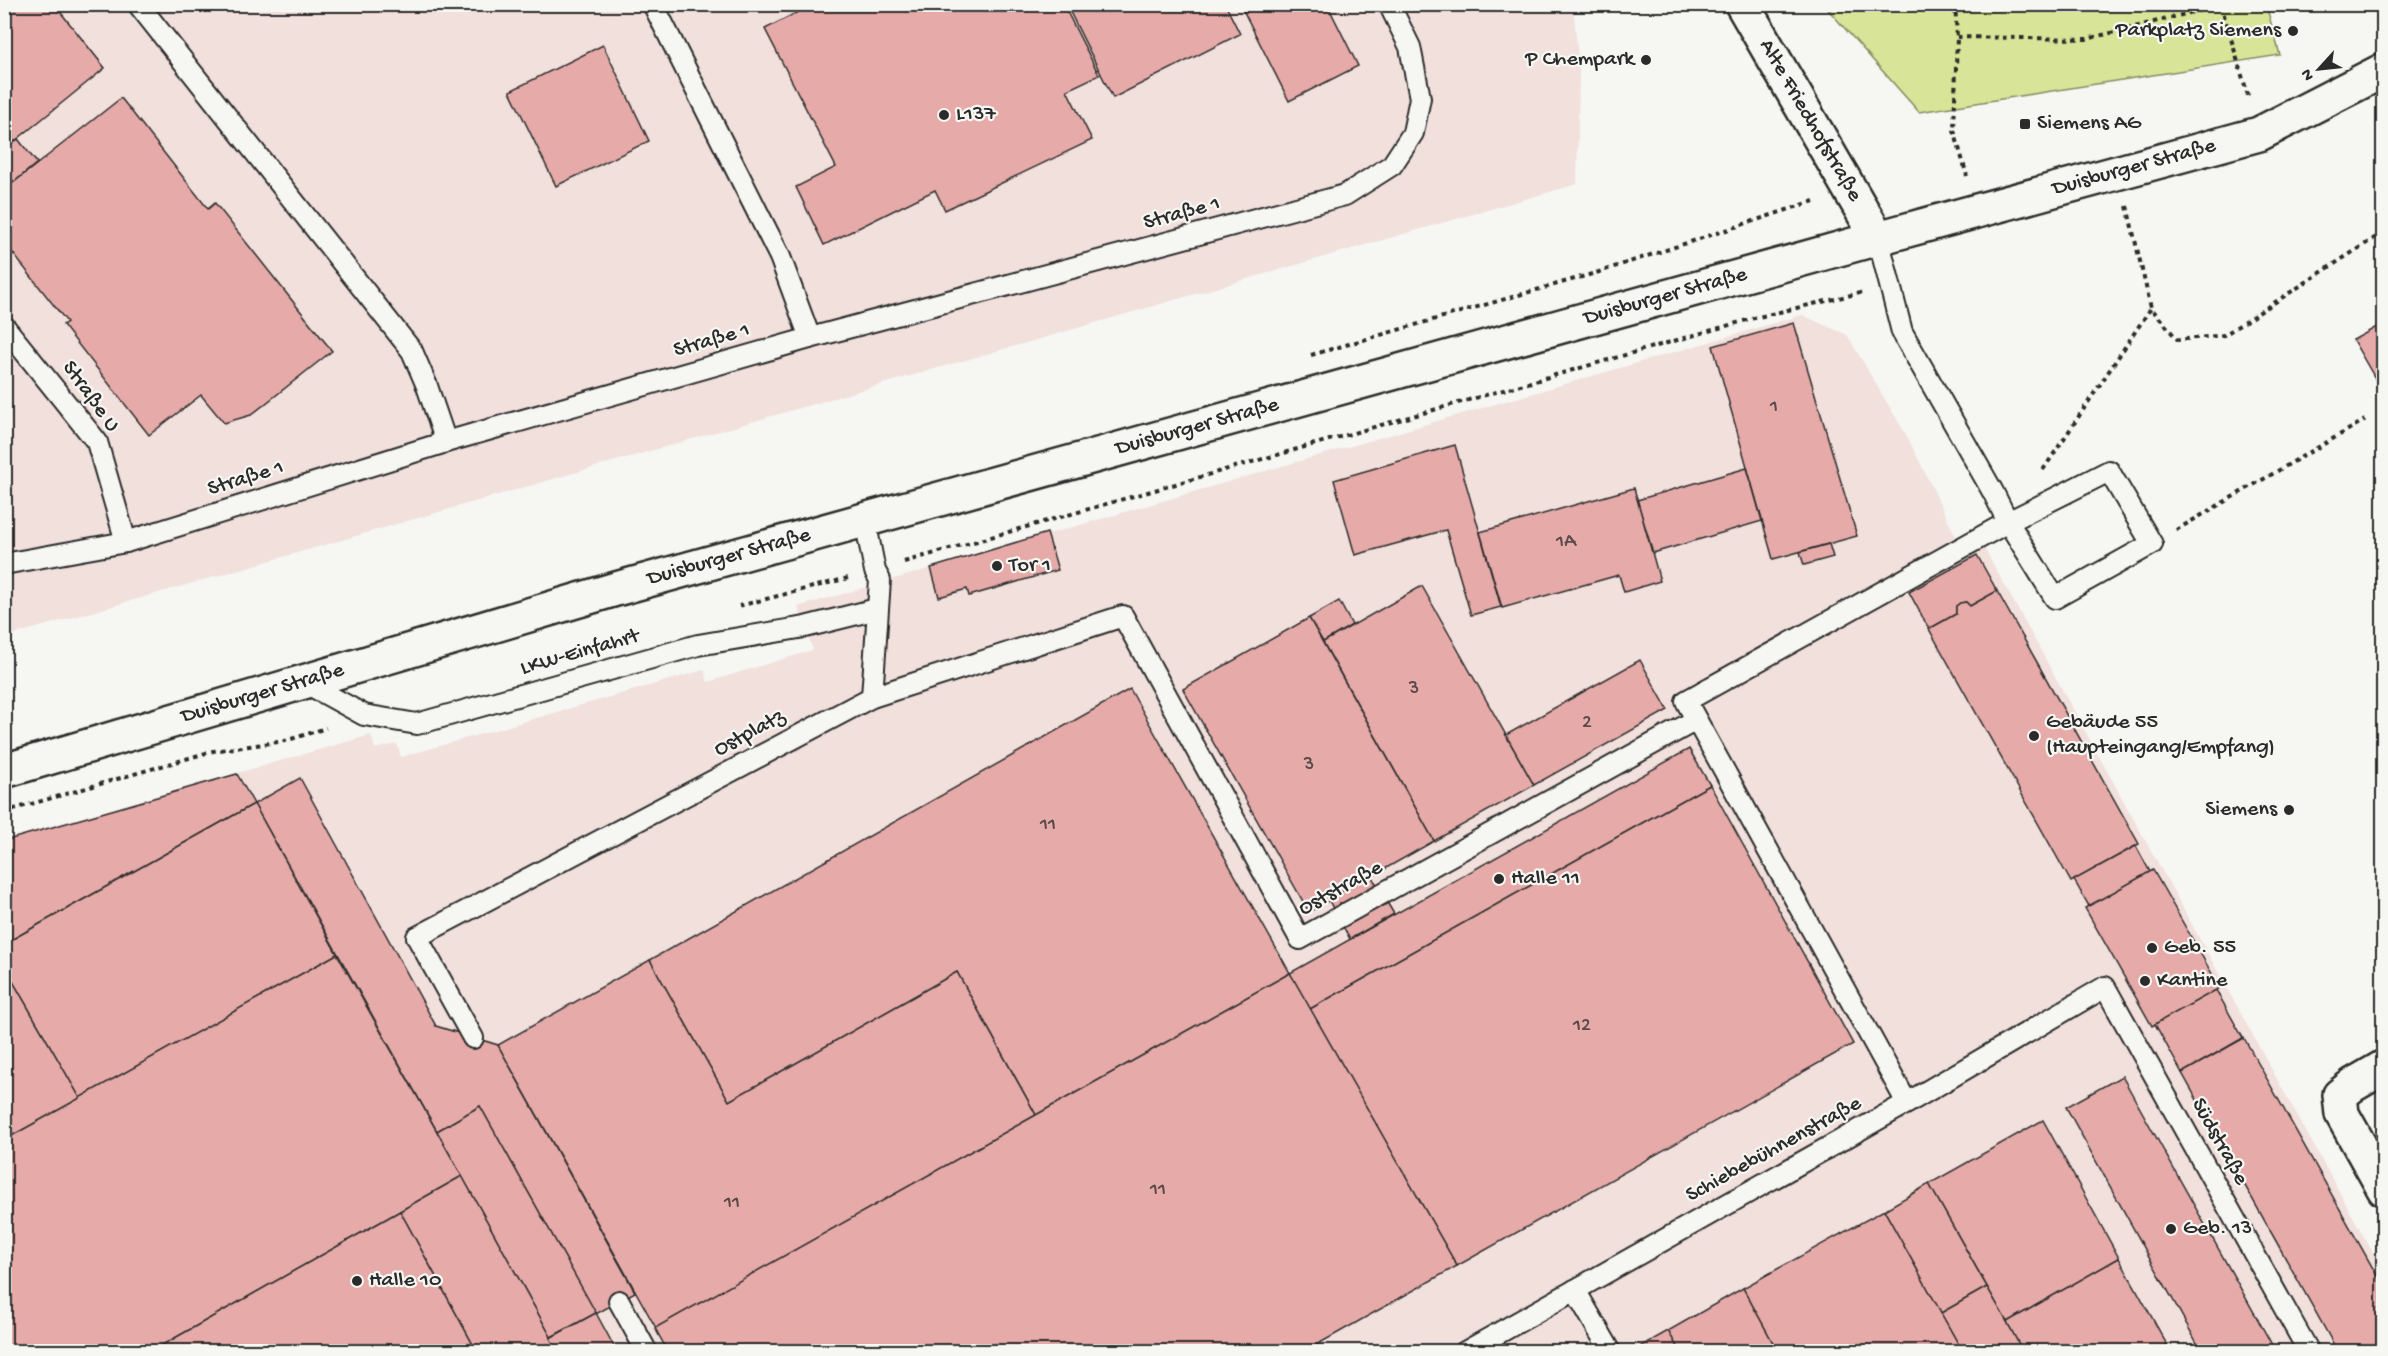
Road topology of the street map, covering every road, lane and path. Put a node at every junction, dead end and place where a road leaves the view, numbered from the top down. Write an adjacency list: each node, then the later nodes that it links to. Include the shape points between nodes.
1 (138, 4): 19 (lane, via 412,351)
2 (652, 4): 17 (lane, via 780,257)
3 (1389, 4): 17 (lane, Straße 1, via 1410,47 1420,98 1413,134 1392,165 1345,195)
4 (1742, 4): 13 (main road, Alte Friedhofstraße)
5 (1955, 4): 7 (path)
6 (2221, 5): 7 (path, via 2087,39); 9 (path)
7 (1957, 37): 11 (path, via 1954,130)
8 (2384, 70): 9 (main road, Duisburger Straße)
9 (2259, 134): 10 (main road, Duisburger Straße)
10 (2120, 172): 11 (main road, Duisburger Straße); 15 (path)
11 (1977, 210): 13 (main road, Duisburger Straße)
12 (2384, 232): 15 (path, via 2224,335 2178,340)
13 (1878, 238): 14 (lane); 21 (main road, Duisburger Straße)
14 (1890, 286): 22 (lane, via 1902,332); 26 (path, via 1754,318)
15 (2151, 308): 20 (path)
16 (4, 326): 23 (lane, Straße U, via 98,442)
17 (810, 338): 19 (lane, Straße 1)
18 (2365, 420): 24 (path)
19 (446, 442): 23 (lane, Straße 1)
20 (2041, 474)
21 (865, 520): 26 (lane); 30 (main road, Duisburger Straße)
22 (2008, 522): 24 (lane, via 2109,471); 24 (lane, via 2055,598); 33 (lane, via 1686,701)
23 (126, 542): 25 (lane, Straße 1)
24 (2152, 544)
25 (4, 564)
26 (875, 571): 27 (path); 28 (lane, via 880,580)
27 (729, 608)
28 (877, 609): 31 (lane); 32 (lane, LKW-Einfahrt, via 805,627 698,645 417,724)
29 (1123, 616): 31 (lane, Ostplatz); 33 (lane, Oststraße, via 1300,939)
30 (304, 682): 32 (lane, LKW-Einfahrt); 34 (main road, Duisburger Straße)
31 (872, 697): 37 (lane, Ostplatz, via 417,937)
32 (364, 715): 35 (path, via 285,741 213,750)
33 (1696, 720): 39 (lane)
34 (4, 771)
35 (4, 812)
36 (2105, 987): 39 (lane, Schiebebühnenstraße); 46 (lane, Südstraße)
37 (473, 1038)
38 (2384, 1067): 40 (main road, via 2340,1095 2342,1114)
39 (1907, 1103): 41 (lane, Schiebebühnenstraße)
40 (2384, 1189)
41 (1575, 1290): 44 (lane, Schiebebühnenstraße); 45 (lane)
42 (619, 1301): 43 (lane)
43 (647, 1352)
44 (1465, 1352)
45 (1611, 1352)
46 (2309, 1352)

